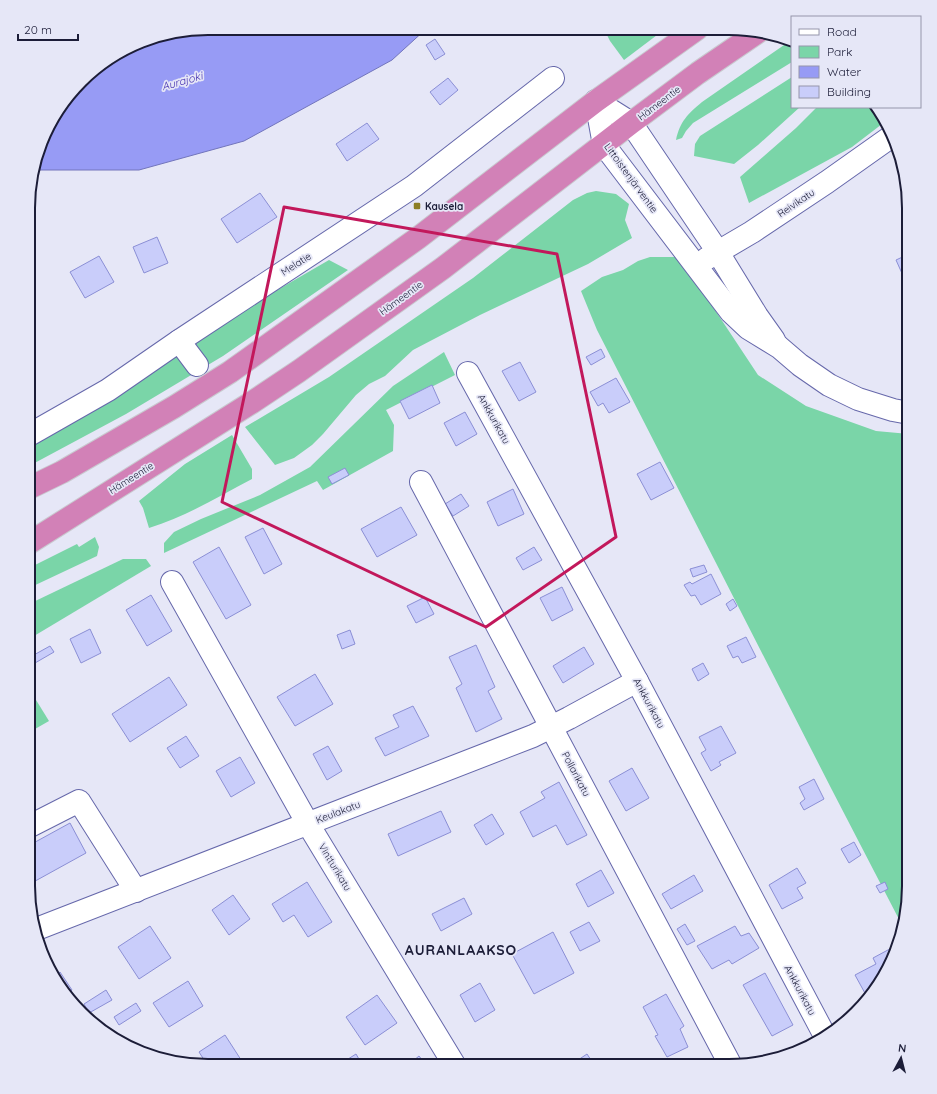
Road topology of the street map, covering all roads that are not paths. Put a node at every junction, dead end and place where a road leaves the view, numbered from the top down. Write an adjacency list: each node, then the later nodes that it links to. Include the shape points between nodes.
1 (689, 35): 4 (highway)
2 (752, 36): 5 (highway, Hämeentie)
3 (553, 78): 10 (street, Melatie, via 414,186)
4 (596, 101): 5 (street, Littoistenjärventie); 7 (street, Littoistenjärventie); 17 (highway, via 422,234 230,372 69,468)
5 (631, 123): 7 (highway, Hämeentie); 8 (street, Littoistenjärventie)
6 (888, 139): 8 (street, Reivikatu)
7 (604, 145): 9 (street, Littoistenjärventie); 18 (highway, Hämeentie, via 443,268 299,371)
8 (719, 253): 9 (street, Reivikatu); 11 (street, Littoistenjärventie)
9 (697, 265): 11 (street, Littoistenjärventie, via 732,312 748,328)
10 (179, 341): 12 (street); 15 (street, Melatie, via 108,390)
11 (779, 347): 14 (street, Littoistenjärventie, via 829,385 858,399)
12 (197, 365)
13 (468, 373): 20 (street, Ankkurikatu)
14 (902, 412)
15 (35, 432)
16 (421, 482): 21 (street, Pollarikatu)
17 (35, 485)
18 (35, 539)
19 (172, 582): 23 (street, Vintturikatu)
20 (637, 681): 21 (street, Keulakatu); 26 (street, Ankkurikatu)
21 (551, 728): 23 (street, Keulakatu); 28 (street, Pollarikatu)
22 (35, 823): 24 (street, via 79,801)
23 (308, 824): 24 (street, Keulakatu); 27 (street, Vintturikatu)
24 (136, 890): 25 (street, Keulakatu)
25 (40, 928)
26 (823, 1031)
27 (451, 1059)
28 (727, 1059)

